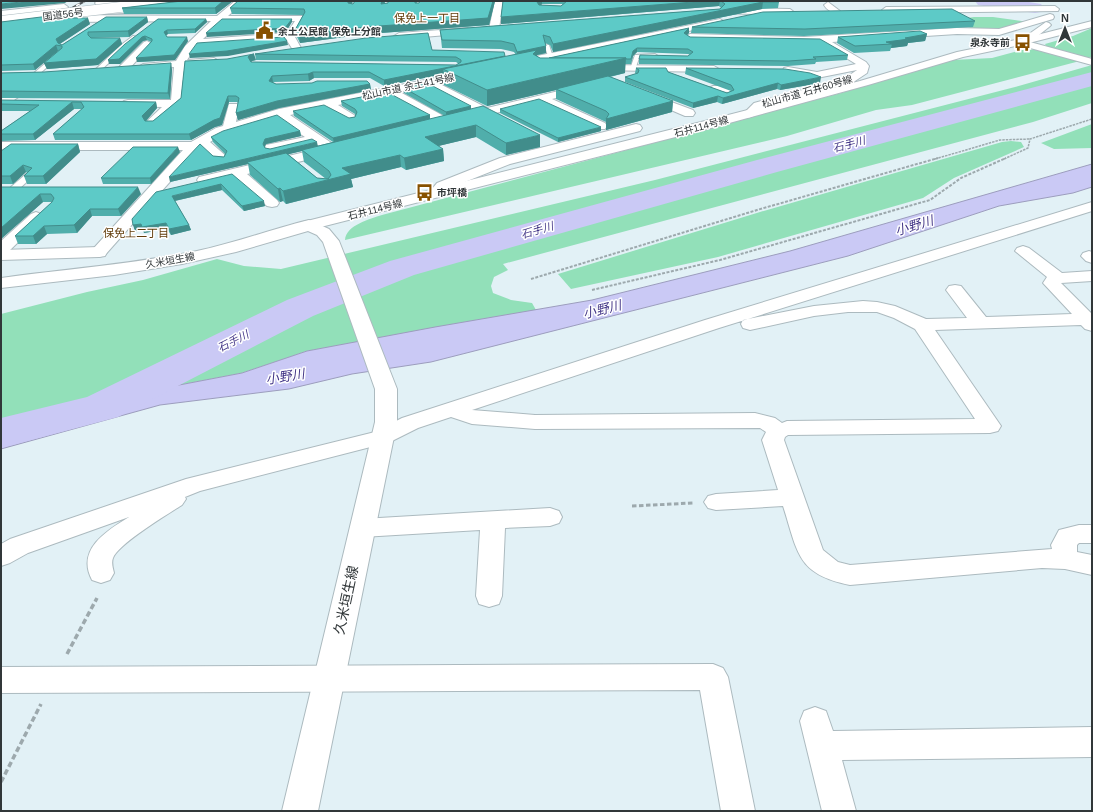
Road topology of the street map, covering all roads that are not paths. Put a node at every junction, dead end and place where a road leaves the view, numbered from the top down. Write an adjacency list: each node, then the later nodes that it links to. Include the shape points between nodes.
1 (37, 1): 18 (street)
2 (118, 1): 9 (street)
3 (144, 1): 22 (main road, 国道56号, bridge)
4 (240, 1): 23 (street)
5 (499, 1): 32 (street, via 498,29)
6 (785, 1): 21 (street)
7 (993, 1): 10 (street)
8 (176, 2): 20 (street); 25 (main road, 国道56号, bridge)
9 (99, 3): 11 (street); 20 (street)
10 (1019, 3): 16 (street)
11 (84, 5)
12 (828, 5): 17 (street, via 840,11)
13 (64, 7): 18 (street)
14 (713, 9): 21 (street)
15 (873, 10): 16 (street, via 896,10 906,13 964,9)
16 (1055, 10): 38 (street, via 999,32 957,31); 42 (street)
17 (820, 11)
18 (14, 13): 19 (street)
19 (1, 14)
20 (106, 15): 23 (street, via 156,21); 29 (street)
21 (794, 15): 33 (street, via 762,13)
22 (1, 18)
23 (220, 19): 34 (street, via 301,18); 37 (street)
24 (44, 20): 27 (street)
25 (1, 21)
26 (1092, 24): 42 (main road, 石井114号線)
27 (1, 25)
28 (807, 28): 38 (street, 松山市道 石井60号線)
29 (87, 30)
30 (142, 32): 40 (lane)
31 (222, 34): 37 (street)
32 (434, 34): 35 (street); 44 (street)
33 (656, 35): 38 (street); 48 (street)
34 (291, 36): 37 (street); 46 (street, via 300,48)
35 (401, 36): 36 (street); 45 (street)
36 (390, 37)
37 (196, 38): 51 (street)
38 (822, 39): 53 (street, 松山市道 石井60号線)
39 (123, 40): 40 (lane)
40 (131, 40): 58 (lane)
41 (147, 44): 57 (street)
42 (1030, 44): 50 (street); 82 (main road, 石井114号線, via 961,54)
43 (546, 45): 48 (lane)
44 (435, 46)
45 (405, 47)
46 (284, 50)
47 (51, 53): 61 (lane, via 60,53)
48 (551, 56): 55 (street, via 509,63)
49 (228, 60): 51 (street)
50 (1092, 62)
51 (180, 64): 57 (street); 77 (street, via 176,103)
52 (659, 65): 56 (street, via 633,69); 59 (street); 62 (street); 63 (street)
53 (864, 66): 60 (street, via 817,75); 82 (street, 松山市道 石井60号線, via 864,71 854,78 758,105)
54 (451, 67): 64 (street, 松山市道 余土41号線, via 479,70)
55 (546, 68)
56 (591, 68)
57 (123, 69): 58 (street)
58 (94, 70)
59 (722, 70)
60 (776, 70)
61 (41, 74): 74 (street)
62 (616, 80)
63 (686, 80)
64 (428, 82): 68 (street, 松山市道 余土41号線); 80 (street)
65 (370, 83): 68 (street)
66 (700, 84): 69 (street, via 713,90)
67 (594, 86): 72 (street)
68 (385, 91): 76 (street, 松山市道 余土41号線); 86 (street)
69 (728, 92)
70 (638, 93): 83 (street, via 693,112)
71 (307, 97): 79 (street)
72 (542, 99): 80 (street); 87 (street)
73 (28, 102): 74 (street)
74 (2, 103)
75 (116, 103): 77 (street)
76 (326, 103): 79 (street, 松山市道 余土41号線); 84 (street)
77 (172, 104): 88 (street)
78 (233, 106): 90 (street)
79 (302, 108): 81 (street, 松山市道 余土41号線)
80 (486, 112): 85 (street); 86 (street)
81 (279, 114): 90 (street, 松山市道 余土41号線); 93 (street)
82 (749, 114): 112 (main road, 石井114号線)
83 (676, 116)
84 (350, 118)
85 (500, 119)
86 (445, 122): 89 (street)
87 (599, 122)
88 (151, 123)
89 (430, 126)
90 (229, 127): 95 (street, 松山市道 余土41号線)
91 (636, 128): 100 (street)
92 (56, 132): 96 (street)
93 (315, 138): 99 (street); 101 (street)
94 (542, 140): 100 (street)
95 (197, 143): 96 (street); 102 (street); 111 (street, 松山市道 余土41号線)
96 (40, 146): 98 (street)
97 (346, 146): 101 (street)
98 (7, 148)
99 (271, 148)
100 (556, 148): 112 (street, via 504,161 454,180 442,186 439,189)
101 (331, 150): 103 (street)
102 (220, 157)
103 (291, 159): 104 (street); 105 (street)
104 (302, 169)
105 (237, 172): 107 (street); 113 (street)
106 (29, 176): 109 (lane)
107 (194, 183)
108 (173, 188): 111 (street)
109 (8, 189): 110 (street)
110 (38, 189)
111 (149, 190): 119 (street, 松山市道 余土41号線)
112 (440, 193): 116 (main road, 石井114号線)
113 (272, 203)
114 (49, 206): 117 (street)
115 (1092, 206): 128 (street)
116 (309, 225): 123 (main road, 久米垣生線, via 180,259 91,273); 131 (main road, 久米垣生線, via 323,232 331,241 386,389 386,416)
117 (1, 250)
118 (1023, 251): 122 (street)
119 (99, 252): 120 (main road)
120 (1, 255)
121 (1092, 276): 122 (street)
122 (1058, 278): 125 (street, via 1052,283)
123 (1, 283)
124 (955, 290): 126 (street)
125 (1089, 322): 126 (street)
126 (981, 323): 127 (street)
127 (922, 325): 128 (street, via 877,307 857,307 833,309); 130 (street, via 990,426)
128 (667, 340): 129 (street)
129 (452, 410): 130 (street, via 472,417 535,422 755,420 767,423); 131 (street, via 410,423)
130 (778, 430): 133 (street, via 772,440)
131 (382, 437): 132 (street); 137 (main road, 久米垣生線)
132 (194, 485): 139 (street, via 19,546); 142 (street, via 108,545 99,564)
133 (792, 497): 134 (street); 140 (street, via 812,554 819,563 832,572 850,575 1042,558)
134 (716, 502)
135 (550, 517): 136 (street)
136 (493, 520): 137 (street); 143 (street)
137 (362, 528): 144 (main road, 久米垣生線)
138 (1092, 534): 140 (street, via 1068,537 1064,545)
139 (1, 556)
140 (1064, 559): 141 (street)
141 (1092, 565)
142 (101, 573)
143 (489, 596)
144 (329, 678): 145 (street); 147 (main road, 久米垣生線); 148 (street, via 713,677)
145 (1, 680)
146 (1092, 742): 149 (street, via 818,734)
147 (300, 811)
148 (738, 811)
149 (838, 811)

